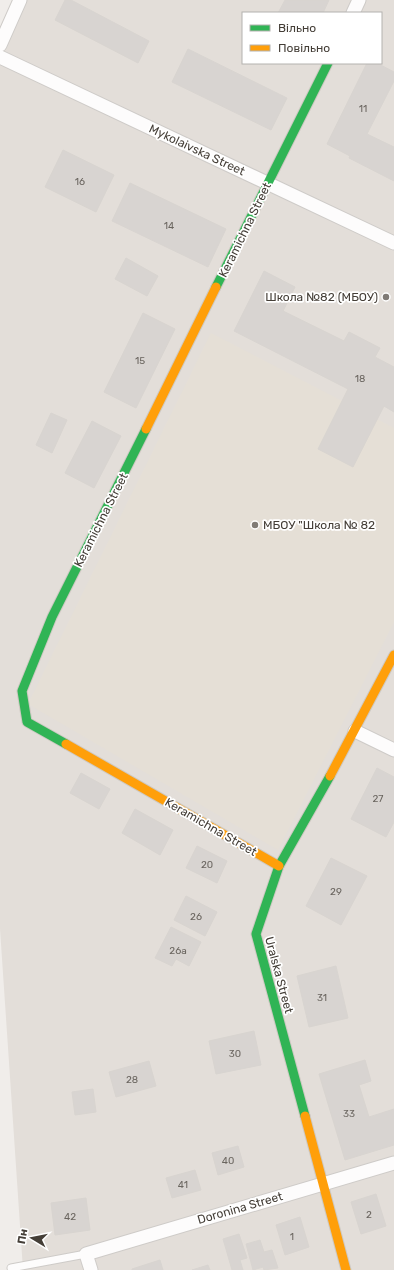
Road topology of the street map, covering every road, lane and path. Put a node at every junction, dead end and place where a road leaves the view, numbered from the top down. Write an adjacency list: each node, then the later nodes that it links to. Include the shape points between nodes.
1 (20, 0): 4 (street)
2 (359, 0): 3 (street)
3 (353, 12)
4 (0, 45)
5 (0, 57): 7 (street, Mykolaivska Street)
6 (328, 64): 7 (street, Keramichna Street)
7 (268, 183): 8 (street, Mykolaivska Street); 12 (street, Keramichna Street, via 52,617 22,691 27,722)
8 (394, 244)
9 (394, 655): 10 (street, Uralska Street)
10 (355, 731): 11 (street); 12 (street, Uralska Street)
11 (394, 750)
12 (279, 866): 14 (street, Uralska Street, via 256,934)
13 (394, 1163): 14 (street, Doronina Street)
14 (322, 1184): 15 (street, Doronina Street); 18 (street, Uralska Street)
15 (86, 1254): 16 (lane); 17 (street)
16 (11, 1268)
17 (91, 1270)
18 (346, 1270)

